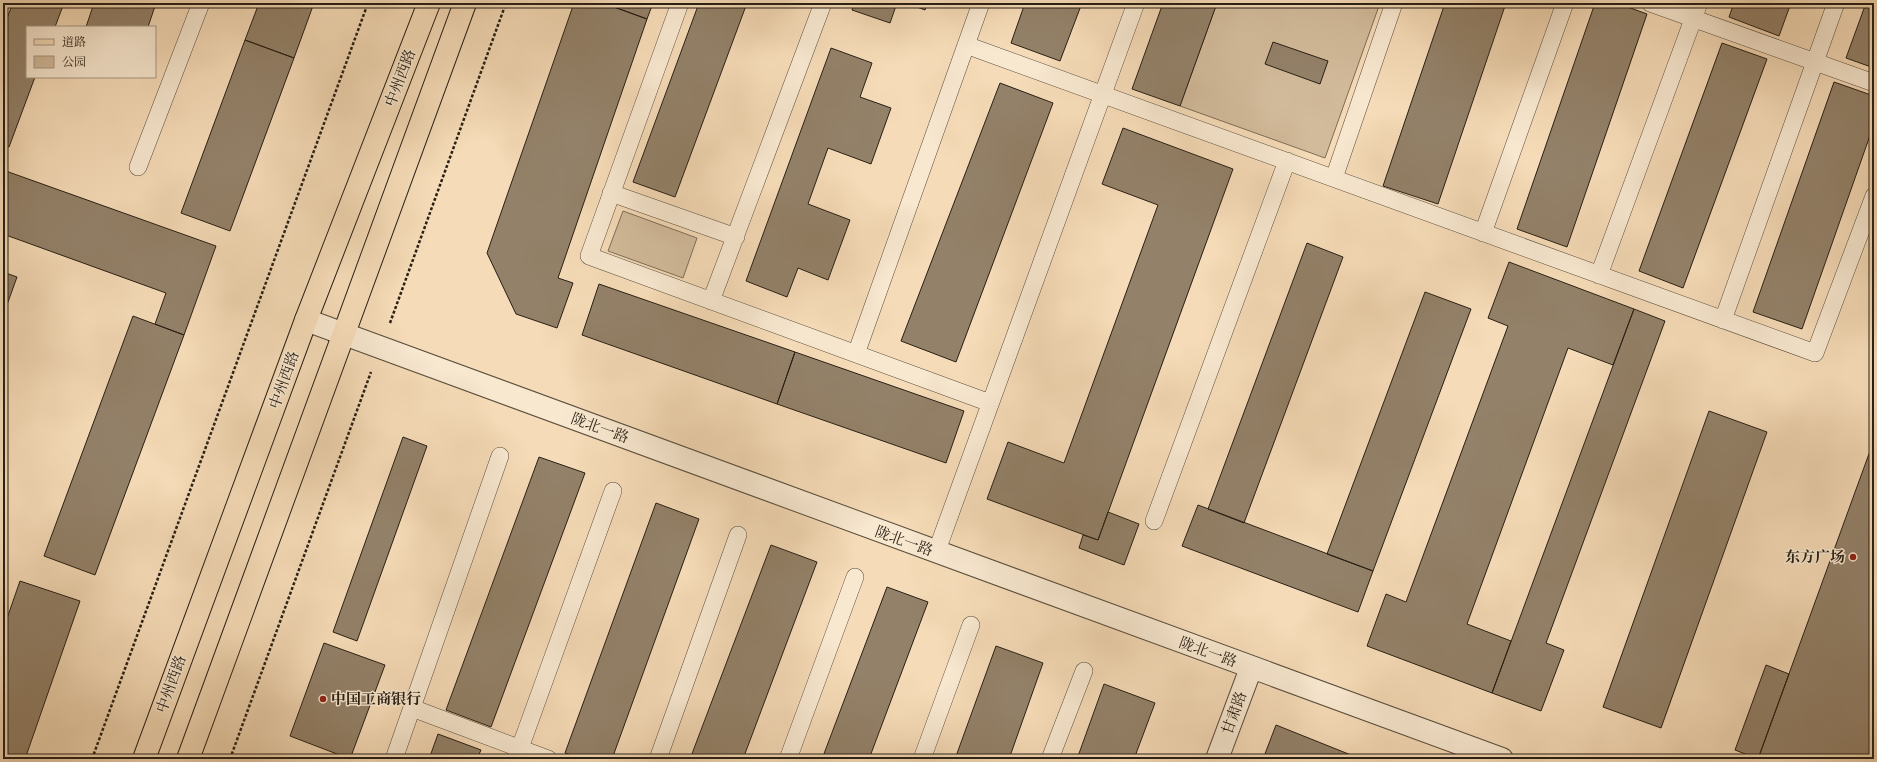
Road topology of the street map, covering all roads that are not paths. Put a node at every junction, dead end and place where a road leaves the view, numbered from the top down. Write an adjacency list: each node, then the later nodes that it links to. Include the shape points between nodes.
1 (201, 3): 18 (lane)
2 (429, 3): 26 (main road, 中州西路)
3 (465, 3): 28 (main road)
4 (680, 3): 20 (lane)
5 (823, 3): 23 (lane)
6 (981, 3): 13 (lane)
7 (1136, 3): 16 (lane)
8 (1394, 3): 19 (lane)
9 (1565, 3): 22 (lane)
10 (1650, 3): 12 (lane)
11 (1836, 3): 14 (lane)
12 (1696, 11): 14 (lane); 24 (lane)
13 (966, 45): 16 (lane); 29 (lane)
14 (1815, 62): 15 (lane); 27 (lane)
15 (1874, 83)
16 (1102, 94): 17 (lane); 30 (lane)
17 (1287, 161): 19 (lane); 33 (lane)
18 (138, 166)
19 (1334, 178): 22 (lane)
20 (611, 193): 23 (lane); 25 (lane, via 590,256)
21 (1874, 196): 27 (lane, via 1815,353)
22 (1483, 233): 24 (lane)
23 (736, 236): 25 (lane)
24 (1599, 275): 27 (lane)
25 (711, 301): 29 (lane)
26 (306, 320): 28 (street, 陇北一路); 42 (main road, 中州西路)
27 (1723, 320)
28 (343, 334): 35 (street, 陇北一路); 43 (main road)
29 (856, 354): 30 (lane)
30 (990, 403): 35 (lane)
31 (500, 456): 40 (lane)
32 (612, 492): 41 (lane)
33 (1154, 521)
34 (738, 535): 46 (lane)
35 (936, 553): 38 (street, 陇北一路)
36 (855, 576): 47 (lane)
37 (971, 625): 48 (lane)
38 (1251, 668): 50 (street, 甘肃路); 51 (street, 陇北一路)
39 (1084, 671): 49 (lane)
40 (412, 708): 41 (lane); 44 (lane)
41 (518, 754): 45 (lane)
42 (144, 759)
43 (188, 759)
44 (394, 759)
45 (548, 759)
46 (658, 759)
47 (788, 759)
48 (922, 759)
49 (1050, 759)
50 (1217, 759)
51 (1502, 759)

